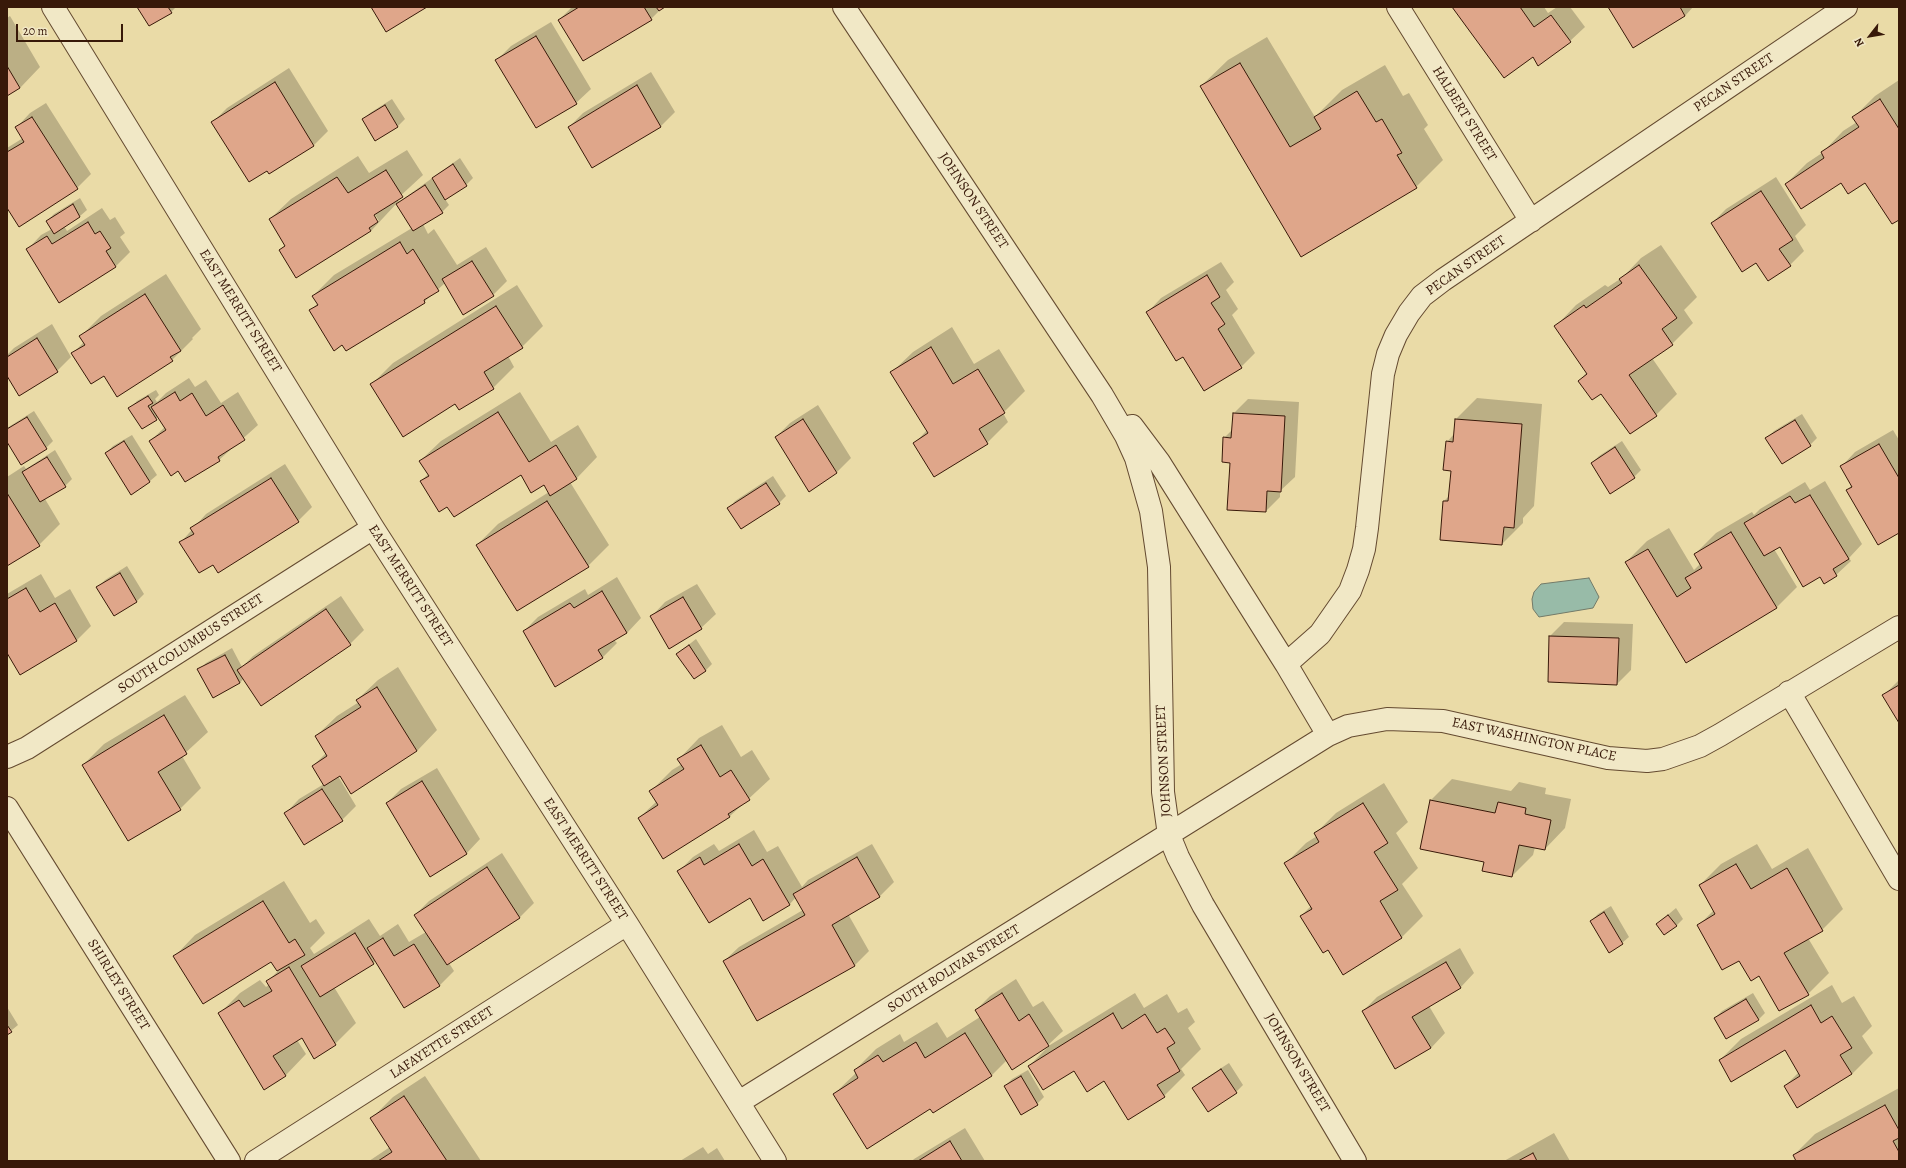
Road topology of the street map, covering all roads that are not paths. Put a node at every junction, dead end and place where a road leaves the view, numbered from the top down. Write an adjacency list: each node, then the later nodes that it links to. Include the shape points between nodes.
1 (53, 7): 7 (street, EAST MERRITT STREET)
2 (844, 7): 6 (street, JOHNSON STREET)
3 (1398, 7): 5 (street, HALBERT STREET)
4 (1846, 7): 5 (street, PECAN STREET)
5 (1531, 221): 9 (street, PECAN STREET, via 1422,296 1396,335 1383,374 1367,528 1358,570 1350,591 1320,634)
6 (1102, 395): 9 (street, JOHNSON STREET, via 1132,426 1159,462); 14 (street, JOHNSON STREET, via 1136,458 1156,536 1159,567 1163,792)
7 (373, 528): 12 (street, SOUTH COLUMBUS STREET, via 27,748); 16 (street, EAST MERRITT STREET)
8 (1899, 627): 10 (street, EAST WASHINGTON PLACE)
9 (1286, 664): 11 (street, JOHNSON STREET)
10 (1789, 692): 11 (street, EAST WASHINGTON PLACE, via 1700,746 1663,759 1647,761 1608,758 1443,721 1387,719 1348,726); 15 (street)
11 (1328, 735): 14 (street, EAST WASHINGTON PLACE)
12 (7, 756)
13 (7, 808): 18 (street, SHIRLEY STREET)
14 (1169, 835): 17 (street, SOUTH BOLIVAR STREET); 21 (street, JOHNSON STREET, via 1203,905)
15 (1899, 879)
16 (627, 924): 17 (street, EAST MERRITT STREET); 19 (street, LAFAYETTE STREET)
17 (739, 1102): 20 (street, EAST MERRITT STREET)
18 (228, 1161)
19 (256, 1161)
20 (775, 1161)
21 (1355, 1161)

